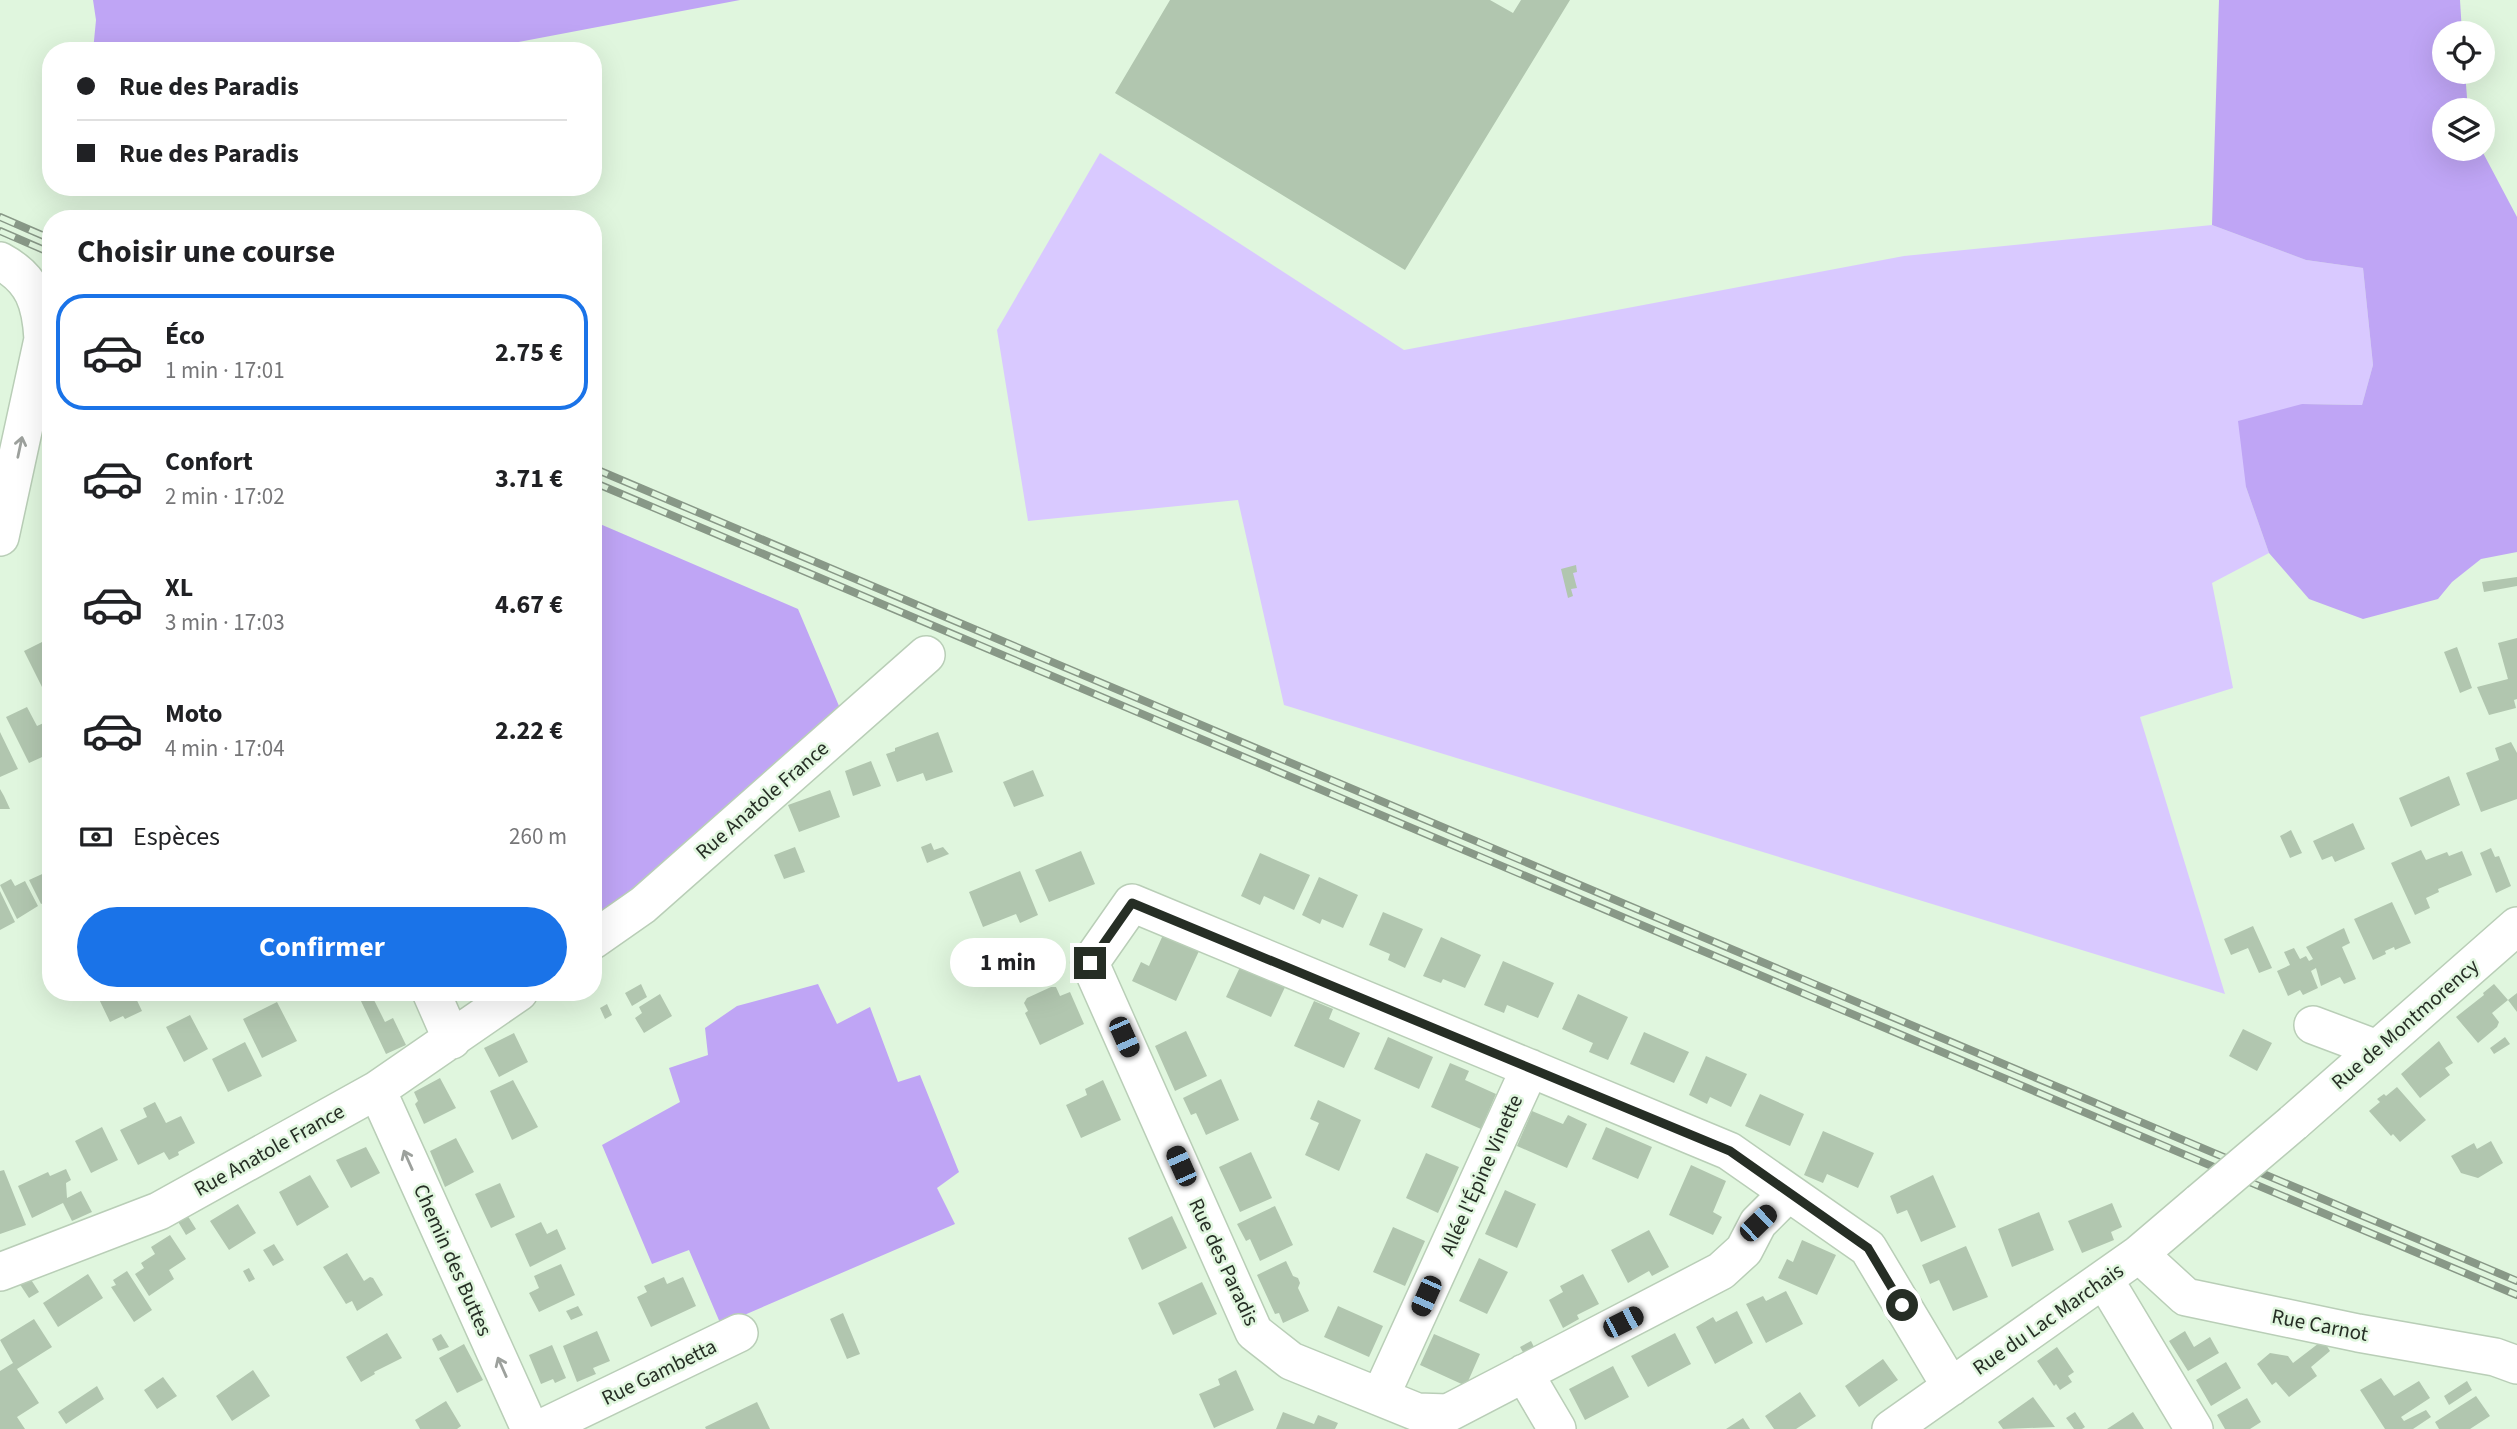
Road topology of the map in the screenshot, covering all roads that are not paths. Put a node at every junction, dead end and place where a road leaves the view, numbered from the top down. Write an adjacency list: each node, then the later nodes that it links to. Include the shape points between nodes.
1 (0, 261): 2 (street, one-way to 1, via 41,309 29,285)
2 (42, 324)
3 (42, 344): 4 (street, one-way to 3)
4 (0, 537)
5 (926, 655): 7 (street, Rue Anatole France, via 643,905)
6 (2517, 926): 12 (street, Rue de Montmorency)
7 (602, 934)
8 (434, 1001): 11 (street)
9 (506, 1001): 11 (street, Rue Anatole France)
10 (2313, 1025): 12 (street)
11 (452, 1040): 14 (street, Rue Anatole France)
12 (2377, 1049): 16 (street, Rue de Montmorency, bridge)
13 (1530, 1068): 15 (street, Rue des Paradis, via 1730,1151); 24 (street, Allée l'Épine Vinette); 24 (street, Rue des Paradis, via 1132,903 1090,963 1254,1332 1291,1360)
14 (377, 1090): 18 (street, Rue Anatole France, via 159,1211); 25 (street, Chemin des Buttes, one-way to 14)
15 (1788, 1194): 22 (street, Rue des Paradis, via 1758,1223 1744,1250 1721,1271); 23 (street, Rue des Paradis, via 1868,1248)
16 (2200, 1202): 17 (street, Rue du Lac Marchais)
17 (2139, 1254): 19 (street, Rue du Lac Marchais); 21 (street, Rue Carnot, via 2186,1297)
18 (0, 1272)
19 (2104, 1279): 23 (street, Rue du Lac Marchais); 29 (street)
20 (739, 1333): 26 (street, Rue Gambetta)
21 (2517, 1365)
22 (1524, 1373): 24 (street, Rue des Paradis, via 1448,1413 1417,1412); 27 (street)
23 (1951, 1387): 28 (street, Rue du Lac Marchais)
24 (1380, 1397)
25 (530, 1429)
26 (540, 1429)
27 (1557, 1429)
28 (1891, 1429)
29 (2194, 1429)

